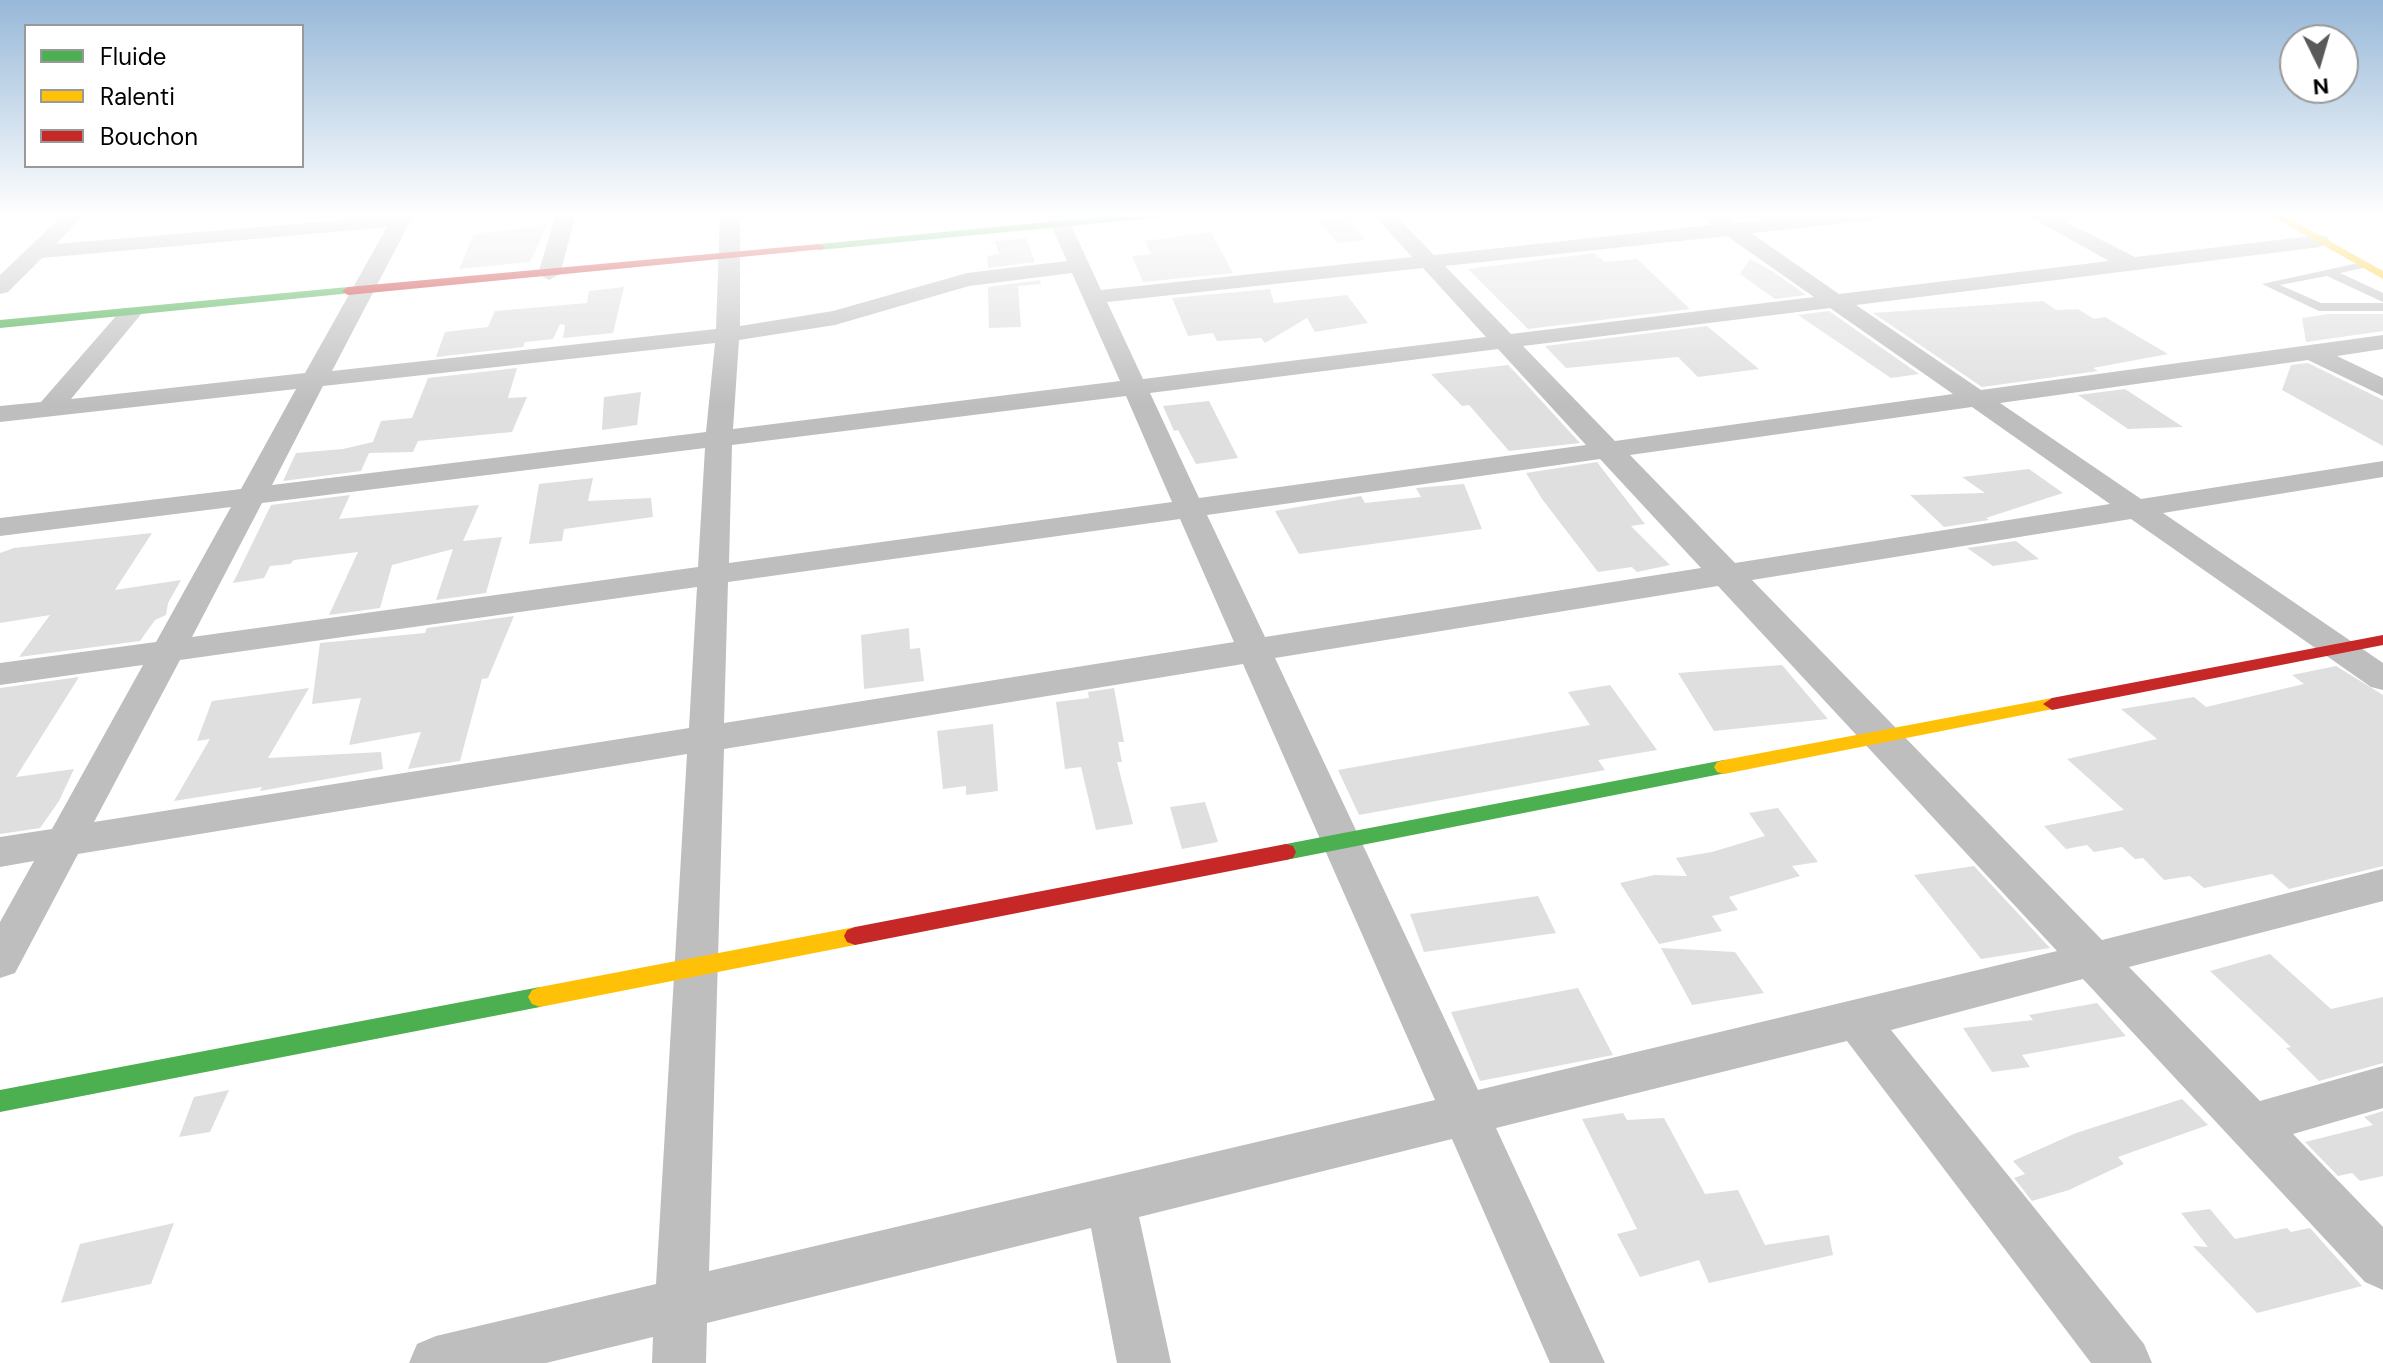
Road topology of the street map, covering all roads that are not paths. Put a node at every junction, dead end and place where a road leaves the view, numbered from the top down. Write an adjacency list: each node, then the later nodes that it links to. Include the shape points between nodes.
1 (371, 278): 12 (street)
2 (512, 278): 12 (street)
3 (728, 278): 18 (street)
4 (1085, 278): 11 (street)
5 (1162, 278): 11 (street)
6 (1444, 278): 19 (street)
7 (1801, 278): 14 (street)
8 (2023, 278): 14 (street)
9 (2297, 278): 15 (lane, via 2268,284 2319,307)
10 (2341, 278): 13 (lane)
11 (1087, 282): 18 (street, via 967,280 812,323); 23 (street)
12 (363, 292): 16 (street); 22 (street)
13 (2383, 298)
14 (1835, 301): 19 (street); 25 (street)
15 (2383, 307)
16 (131, 313): 17 (street); 26 (street)
17 (0, 324)
18 (728, 335): 22 (street); 28 (street)
19 (1505, 342): 23 (street); 29 (street)
20 (2383, 342): 21 (street)
21 (2311, 352): 24 (street); 25 (street)
22 (314, 380): 26 (street); 31 (street)
23 (1135, 387): 28 (street); 32 (street)
24 (2383, 388)
25 (1975, 398): 29 (street); 33 (street)
26 (49, 409): 27 (street)
27 (0, 414)
28 (719, 439): 31 (street); 35 (street)
29 (1607, 449): 32 (street); 36 (street)
30 (2383, 469): 33 (street)
31 (252, 496): 34 (street); 39 (street)
32 (1189, 507): 35 (street); 40 (street)
33 (2135, 508): 36 (street); 38 (street)
34 (0, 527)
35 (713, 574): 39 (street); 44 (street)
36 (1726, 574): 40 (street); 43 (street)
37 (2383, 640): 38 (street)
38 (2338, 648): 42 (street); 43 (street)
39 (168, 650): 41 (street); 45 (street)
40 (1254, 650): 44 (street); 46 (street)
41 (0, 674)
42 (2383, 679)
43 (1881, 737): 46 (street); 50 (street)
44 (706, 738): 45 (street); 51 (street)
45 (65, 841): 47 (street); 49 (street)
46 (1341, 841): 51 (street); 55 (street)
47 (0, 852)
48 (2383, 885): 50 (street)
49 (0, 961)
50 (2094, 961): 52 (street); 56 (street)
51 (696, 966): 54 (street); 59 (street)
52 (1857, 1020): 55 (street); 64 (street)
53 (2383, 1087): 56 (street)
54 (0, 1101)
55 (1464, 1113): 57 (street); 63 (street)
56 (2251, 1125): 58 (street)
57 (1110, 1199): 59 (street); 62 (street)
58 (2383, 1264)
59 (681, 1304): 60 (street); 61 (street)
60 (436, 1363)
61 (679, 1363)
62 (1144, 1363)
63 (1578, 1363)
64 (2125, 1363)

